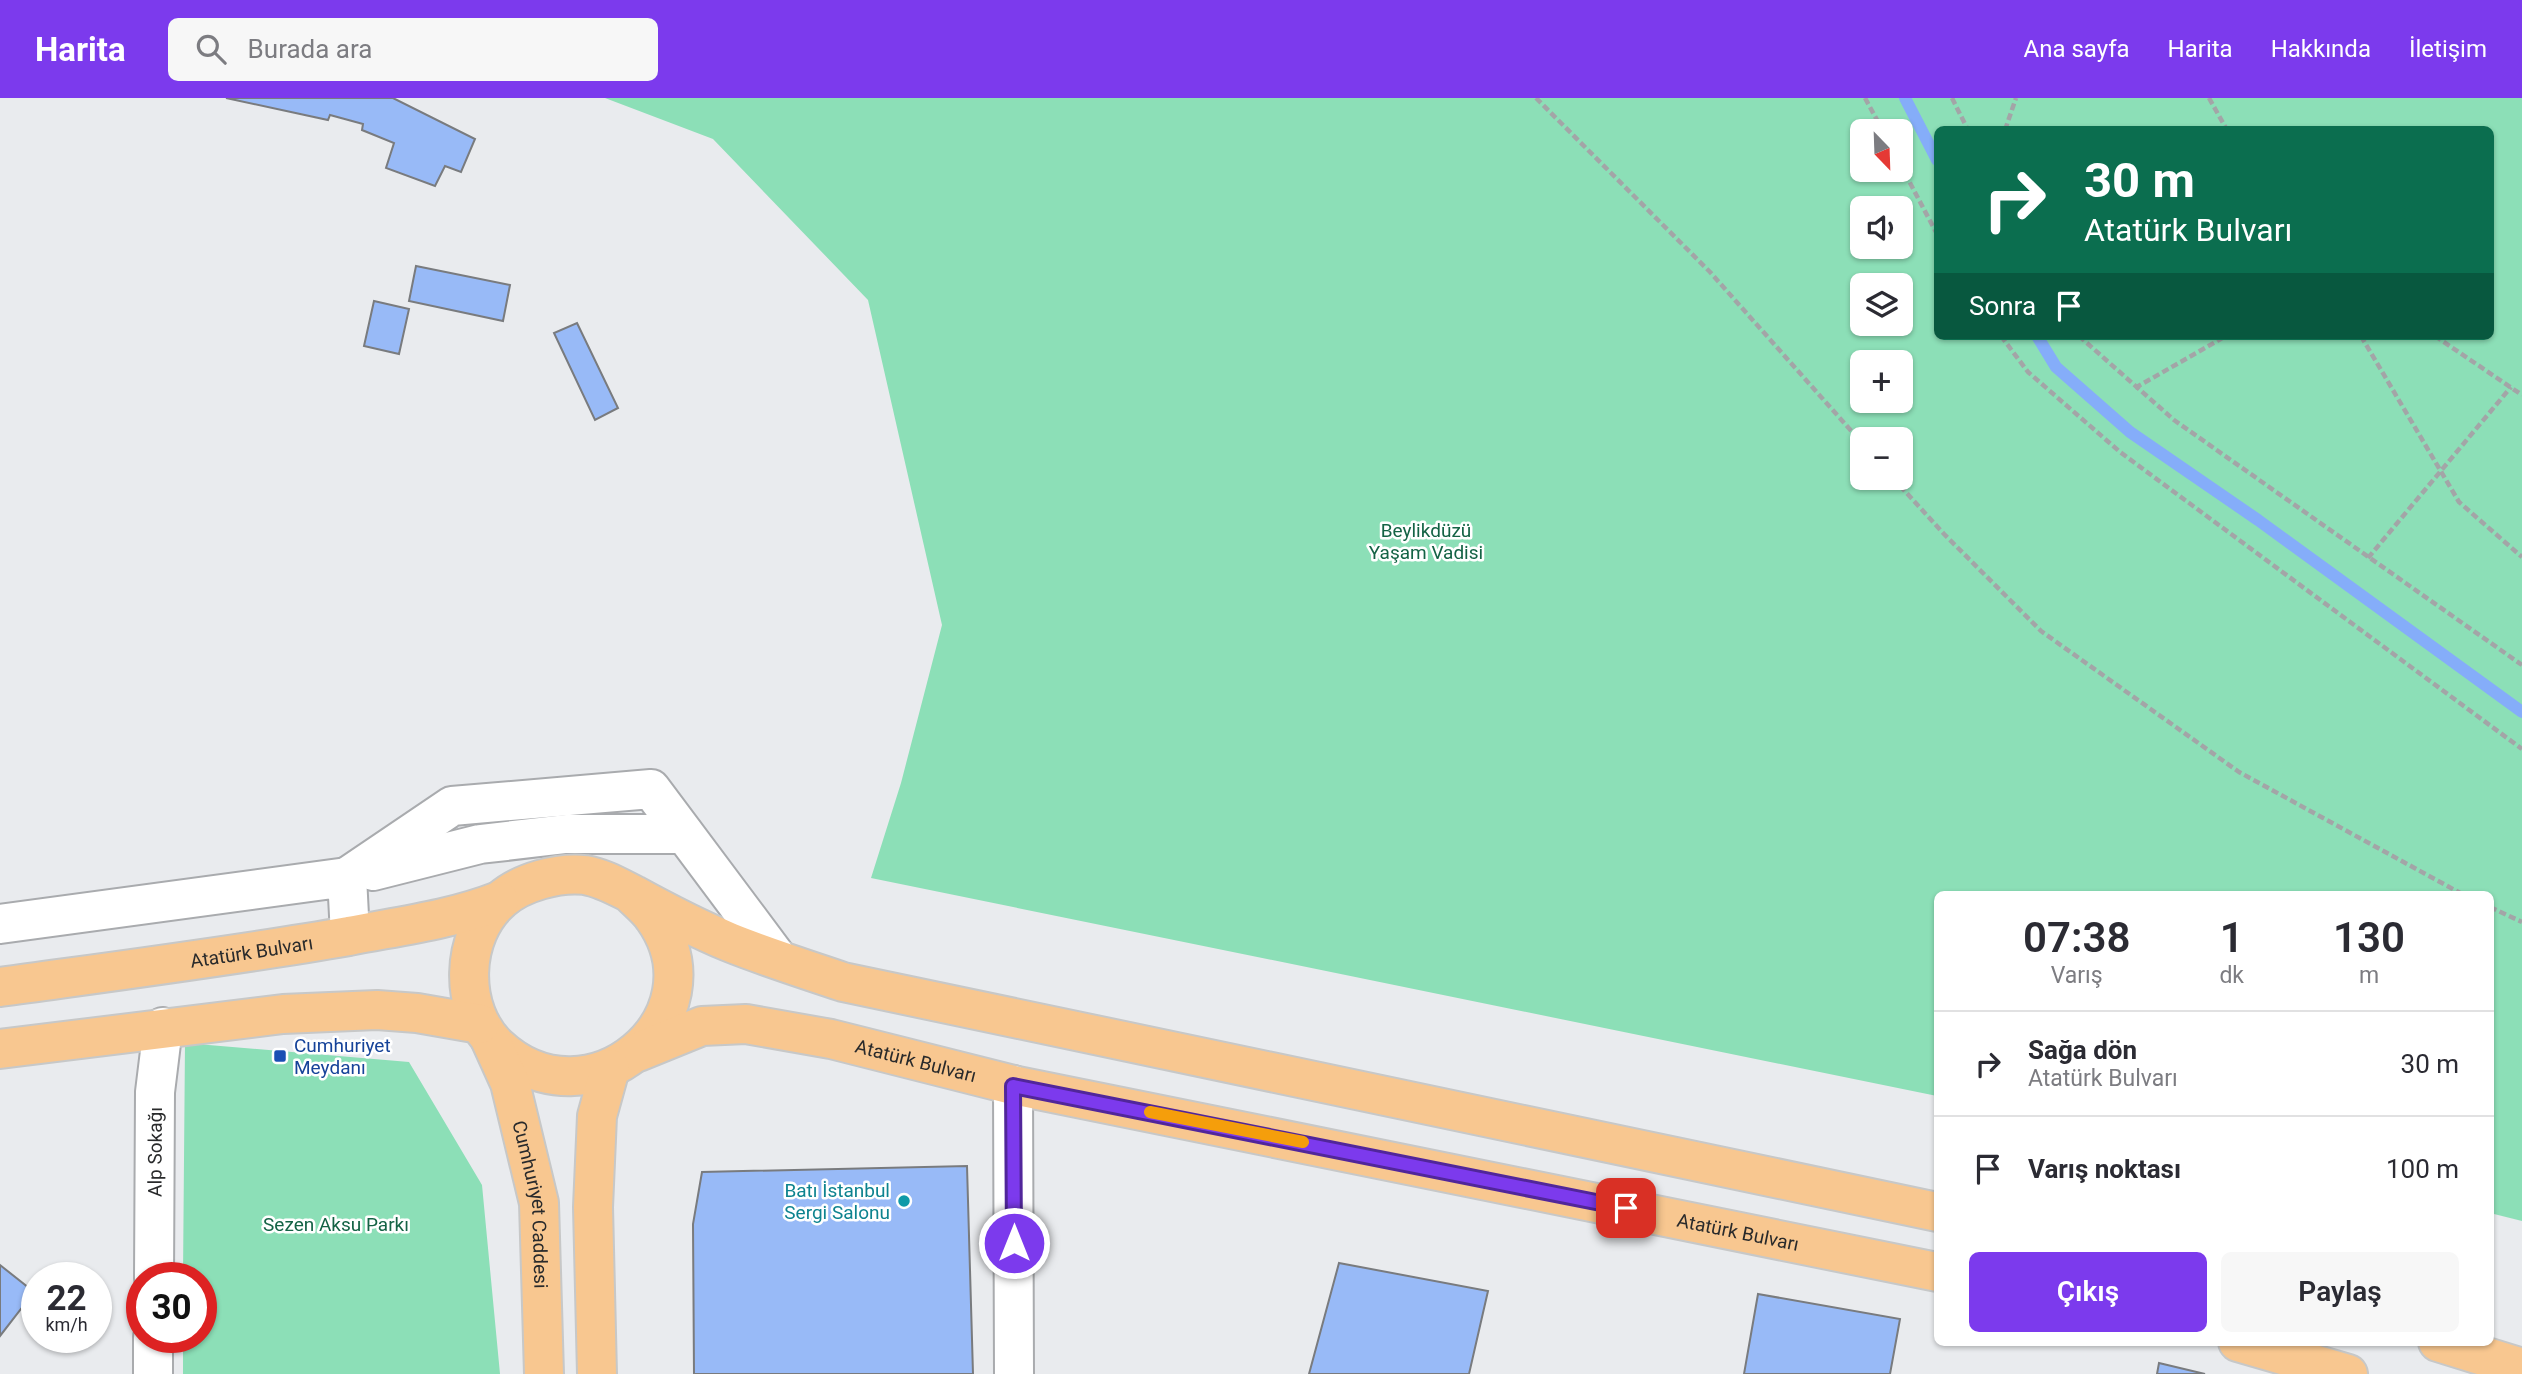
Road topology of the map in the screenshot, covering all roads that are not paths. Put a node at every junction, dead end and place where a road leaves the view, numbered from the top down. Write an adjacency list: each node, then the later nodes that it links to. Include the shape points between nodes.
1 (347, 877): 4 (street); 5 (street); 6 (street, via 452,806 651,789)
2 (632, 895): 3 (main road, via 586,875 558,875); 6 (main road, via 729,942); 11 (main road, via 654,918 667,947 671,986 664,1014 650,1038)
3 (499, 901): 5 (main road, Atatürk Bulvarı, via 466,914); 9 (main road, via 474,943 468,973)
4 (0, 924)
5 (350, 935): 7 (main road, Atatürk Bulvarı)
6 (778, 959): 13 (main road, via 843,982 935,1003)
7 (0, 987)
8 (163, 1027): 9 (main road, via 377,1010 417,1013); 10 (main road); 14 (street, Alp Sokağı, via 155,1092)
9 (486, 1033): 11 (main road, via 510,1059 534,1071 563,1077 586,1076); 21 (main road, Cumhuriyet Caddesi, via 510,1083 539,1203)
10 (0, 1049)
11 (624, 1060): 12 (main road, Atatürk Bulvarı, via 702,1026 746,1024 831,1039); 22 (main road, via 597,1116 593,1194)
12 (1013, 1086): 15 (main road, Atatürk Bulvarı); 23 (street)
13 (1934, 1211)
14 (154, 1262)
15 (1934, 1271)
16 (2252, 1346): 24 (main road)
17 (2451, 1346): 19 (main road)
18 (153, 1353): 20 (street)
19 (2522, 1368)
20 (153, 1374)
21 (544, 1374)
22 (597, 1374)
23 (1014, 1374)
24 (2347, 1374)

